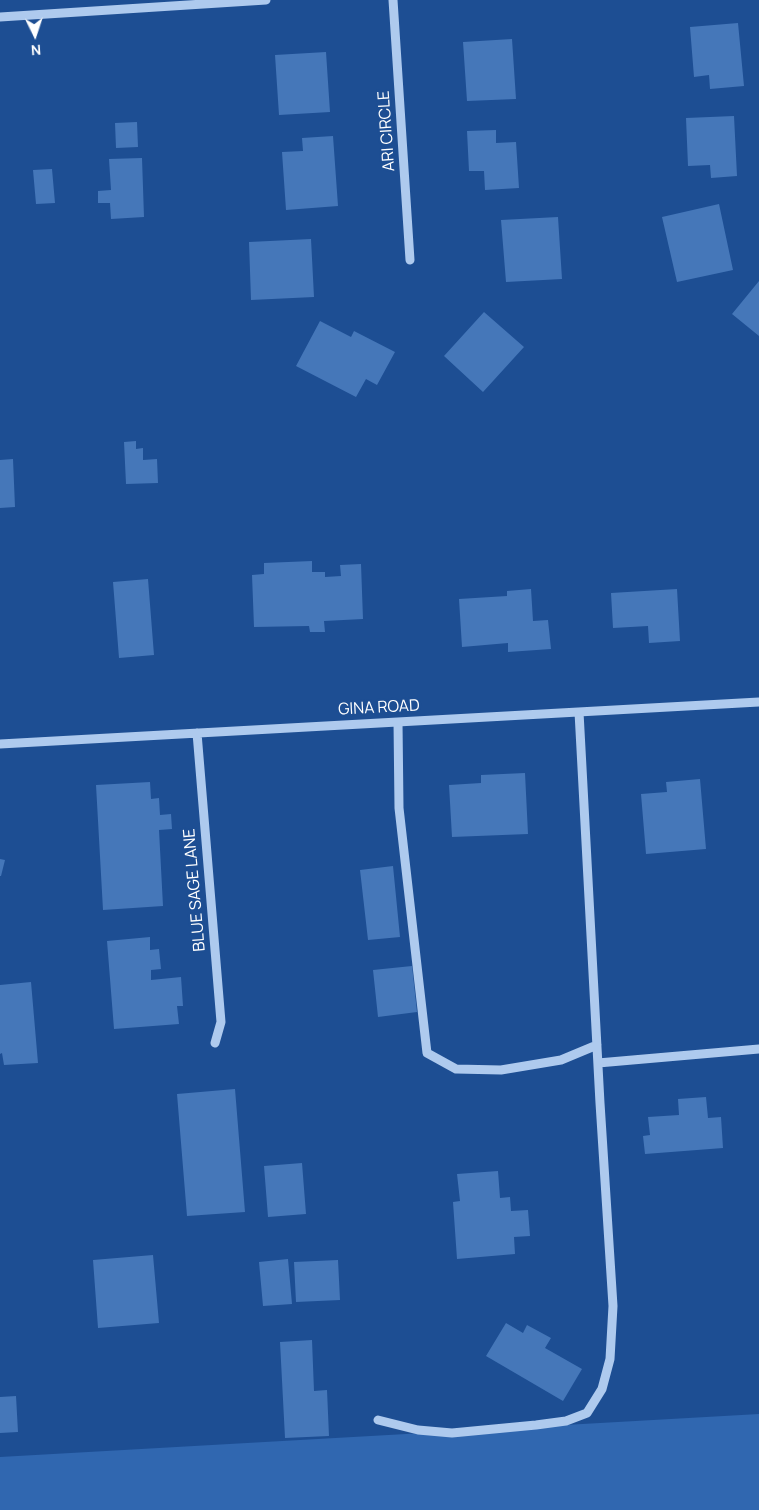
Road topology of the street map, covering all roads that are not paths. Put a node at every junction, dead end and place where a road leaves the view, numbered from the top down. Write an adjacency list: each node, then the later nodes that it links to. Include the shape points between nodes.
1 (266, 0): 3 (street)
2 (393, 0): 5 (street, ARI CIRCLE)
3 (164, 3): 4 (street)
4 (0, 17)
5 (410, 260)
6 (759, 702): 7 (street, GINA ROAD)
7 (579, 712): 8 (street, GINA ROAD); 12 (street)
8 (398, 722): 9 (street, GINA ROAD); 12 (street, via 399,808 427,1053 456,1069 501,1070 560,1060)
9 (197, 733): 10 (street, GINA ROAD); 11 (street, BLUE SAGE LANE, via 221,1022)
10 (0, 744)
11 (216, 1043)
12 (597, 1045): 14 (street)
13 (759, 1049): 14 (street)
14 (598, 1063): 15 (street, via 613,1306 610,1359 602,1389 587,1413 566,1421 452,1433 418,1430)
15 (378, 1420)

